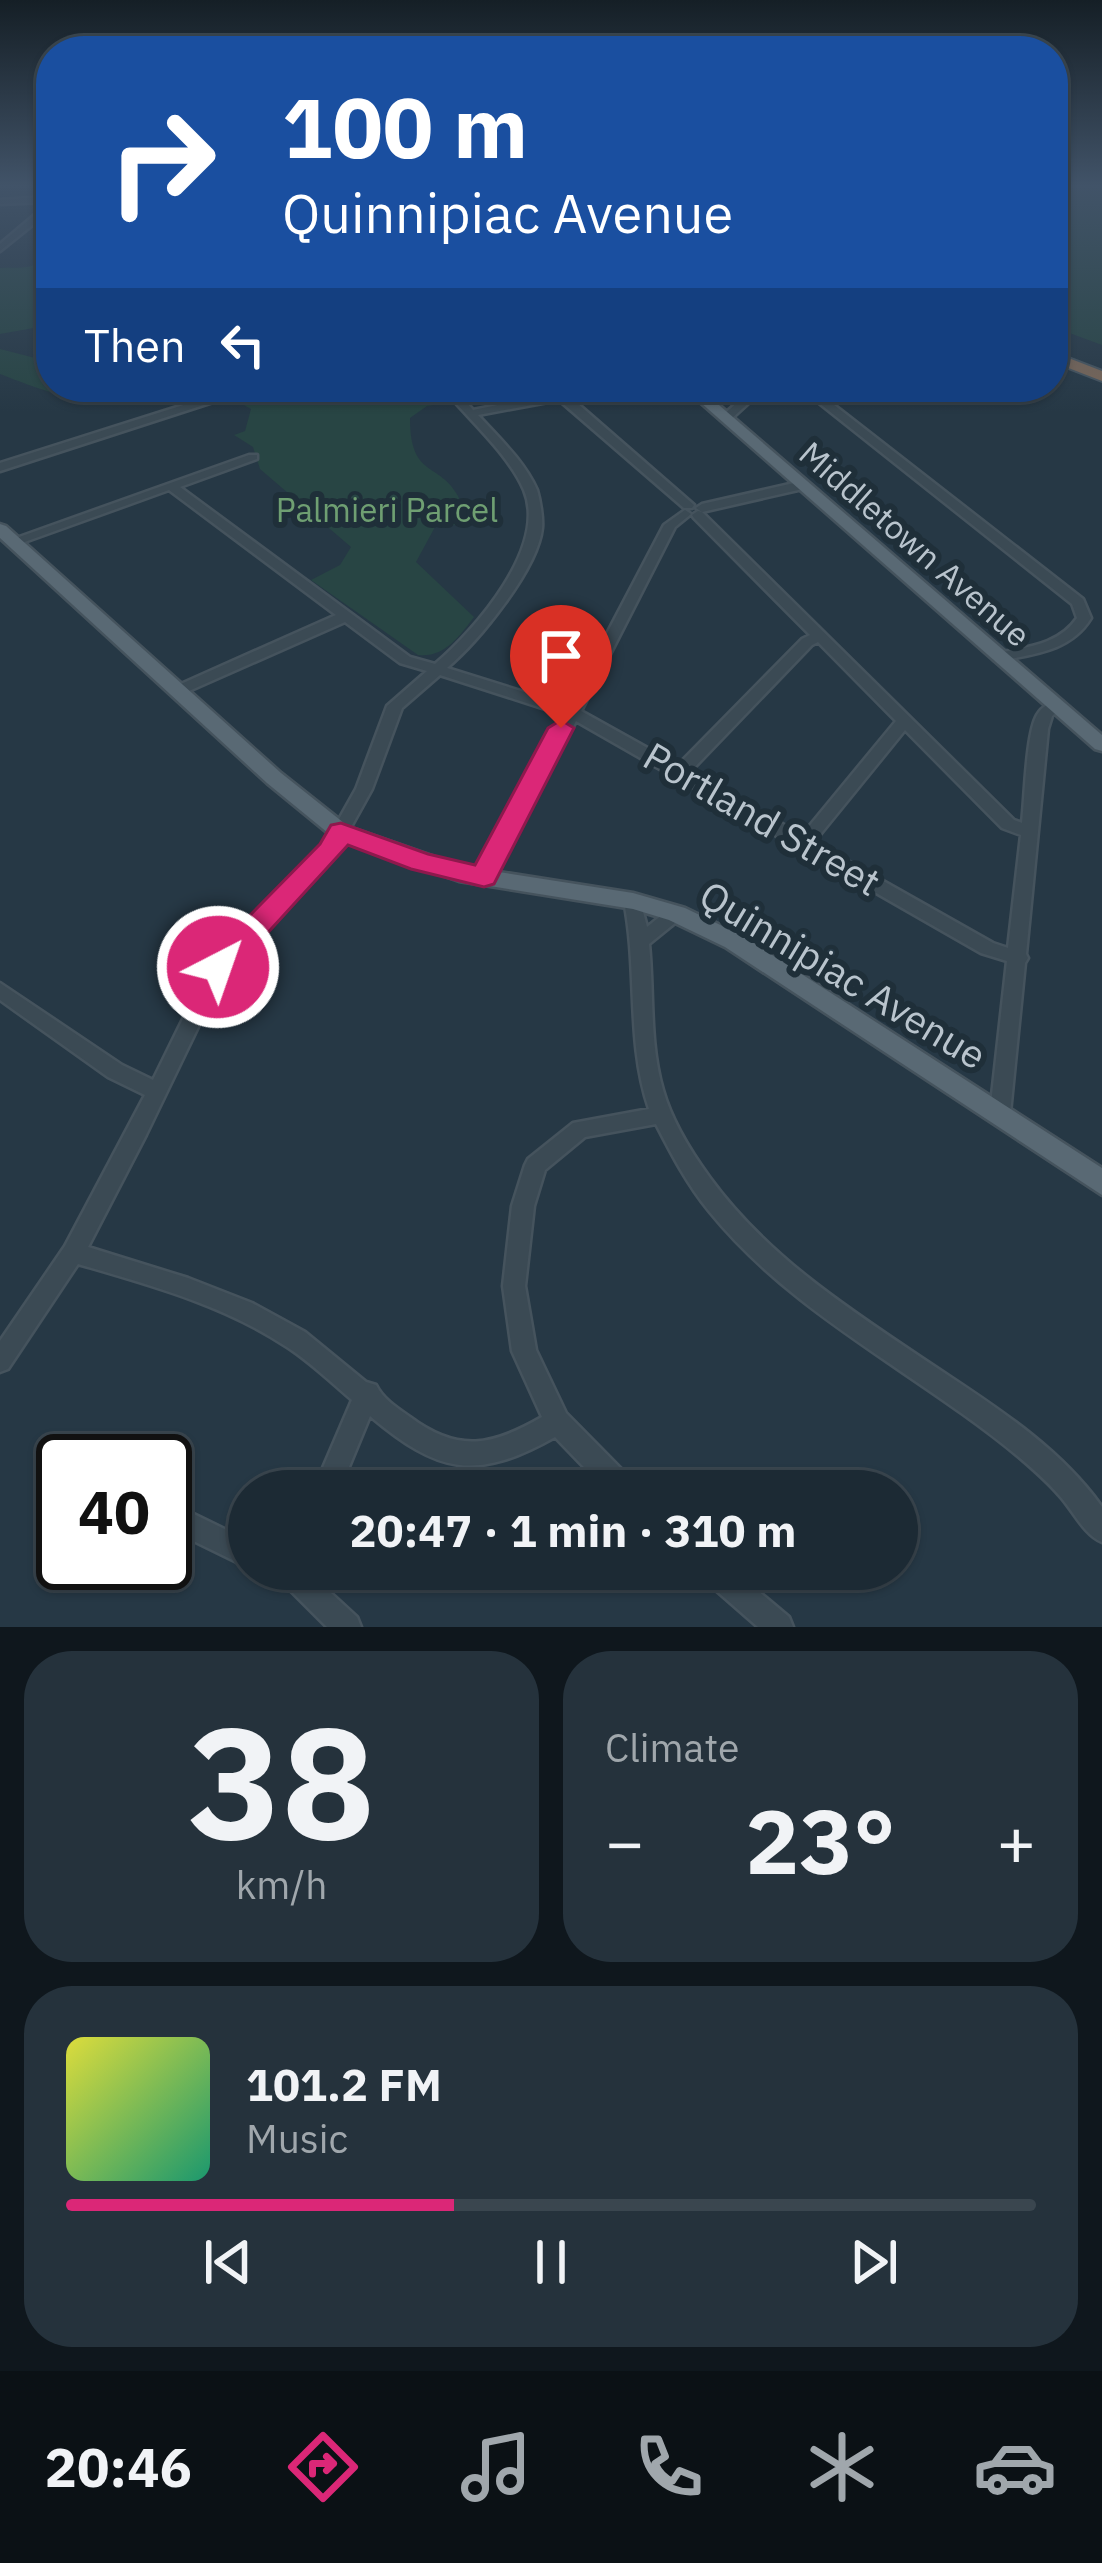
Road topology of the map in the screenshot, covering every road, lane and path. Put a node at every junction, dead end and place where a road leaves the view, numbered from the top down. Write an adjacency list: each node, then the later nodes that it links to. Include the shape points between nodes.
1 (1068, 346): 2 (highway)
2 (1102, 359)
3 (1068, 363): 4 (highway)
4 (1102, 376)
5 (203, 402): 15 (street)
6 (462, 402): 12 (street)
7 (527, 402): 12 (street)
8 (572, 402): 18 (street)
9 (707, 402): 13 (main road, Middletown Avenue)
10 (744, 402): 13 (street)
11 (823, 402): 22 (street, via 1078,602 1084,618 1076,633)
12 (473, 412): 23 (street, via 525,477 536,527 493,613)
13 (726, 418): 16 (main road, Middletown Avenue)
14 (253, 457): 17 (street)
15 (0, 467)
16 (803, 485): 18 (street); 22 (main road, Middletown Avenue)
17 (171, 486): 19 (street); 20 (street, Portland Street)
18 (693, 511): 21 (street); 26 (street, via 670,525 614,644)
19 (7, 535): 24 (main road, Quinnipiac Avenue)
20 (344, 617): 23 (street, Portland Street); 24 (street)
21 (820, 636): 27 (street); 29 (street)
22 (999, 657): 25 (main road, Middletown Avenue)
23 (432, 671): 26 (street, Portland Street); 30 (street, via 395,706)
24 (177, 691): 30 (main road, Quinnipiac Avenue)
25 (1056, 706): 28 (main road, Middletown Avenue); 31 (street, via 1040,729)
26 (571, 712): 29 (street, Portland Street); 33 (street)
27 (904, 720): 31 (street, via 1009,824); 32 (street)
28 (1102, 745)
29 (681, 772): 32 (street, Portland Street)
30 (341, 832): 33 (main road, Quinnipiac Avenue); 39 (street, via 218,967)
31 (1030, 833): 37 (street)
32 (804, 843): 37 (street, Portland Street)
33 (484, 877): 34 (main road, Quinnipiac Avenue)
34 (633, 901): 35 (main road, Quinnipiac Avenue); 36 (street)
35 (676, 914): 36 (street); 40 (main road, Quinnipiac Avenue, via 733,941)
36 (643, 938): 41 (street, via 646,1065)
37 (1018, 958): 40 (street)
38 (0, 990): 39 (street)
39 (157, 1092): 43 (street)
40 (1000, 1113): 42 (main road, Quinnipiac Avenue)
41 (661, 1115): 46 (street, via 580,1129 549,1150 527,1185 514,1286 524,1351); 50 (street, via 703,1187 772,1264 1021,1439)
42 (1102, 1183)
43 (73, 1252): 44 (street); 45 (street, via 242,1310)
44 (0, 1361)
45 (367, 1393): 46 (street, via 413,1436 453,1452 489,1454); 47 (street)
46 (557, 1422): 48 (street)
47 (335, 1470)
48 (604, 1470)
49 (192, 1526): 51 (street)
50 (1102, 1529)
51 (228, 1544)
52 (310, 1590): 54 (street)
53 (736, 1590): 55 (street)
54 (347, 1627)
55 (779, 1627)

